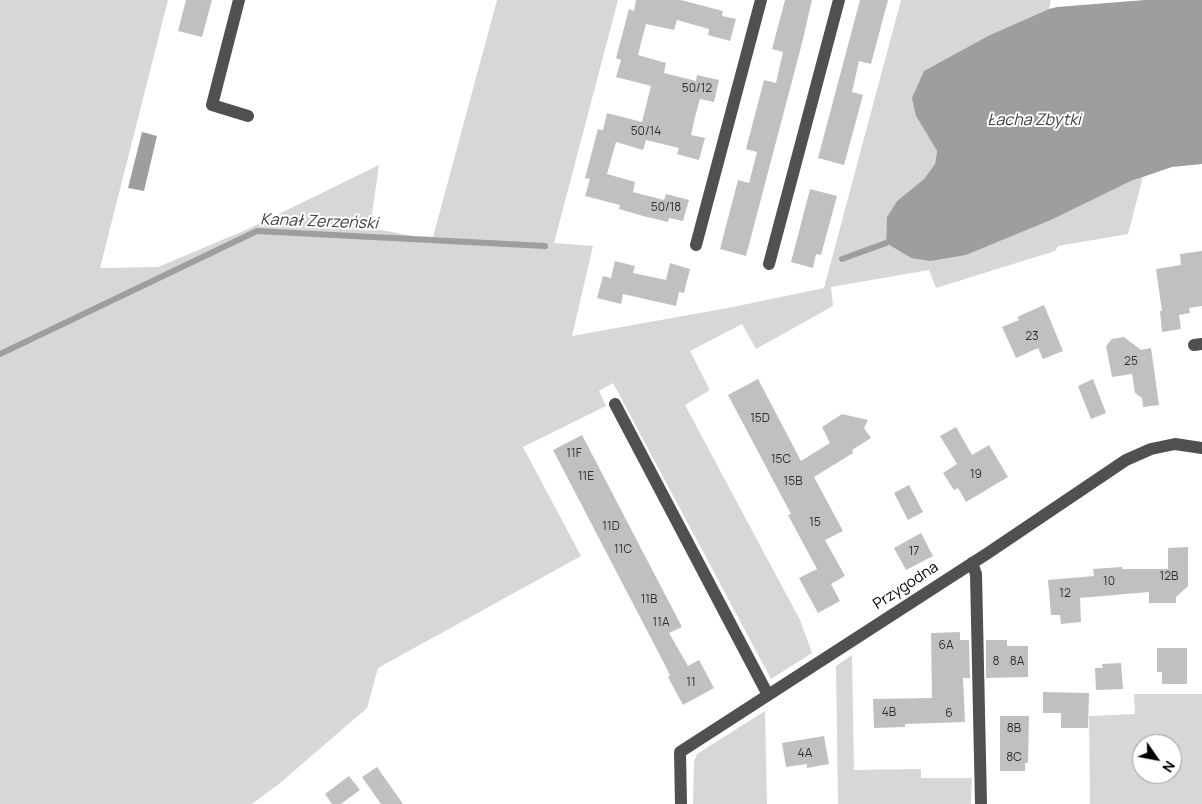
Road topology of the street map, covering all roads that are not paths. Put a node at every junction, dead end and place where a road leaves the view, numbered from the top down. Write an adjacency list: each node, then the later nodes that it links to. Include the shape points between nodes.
1 (239, 0): 4 (street, via 212,105)
2 (761, 0): 5 (street)
3 (838, 0): 6 (street)
4 (248, 116)
5 (696, 245)
6 (769, 264)
7 (615, 404): 10 (street)
8 (1202, 448): 9 (street, Przygodna, via 1175,444 1151,449 1126,460)
9 (972, 563): 10 (street, Przygodna); 12 (street, via 976,574)
10 (768, 695): 11 (street, Przygodna, via 680,752)
11 (681, 804)
12 (981, 804)

